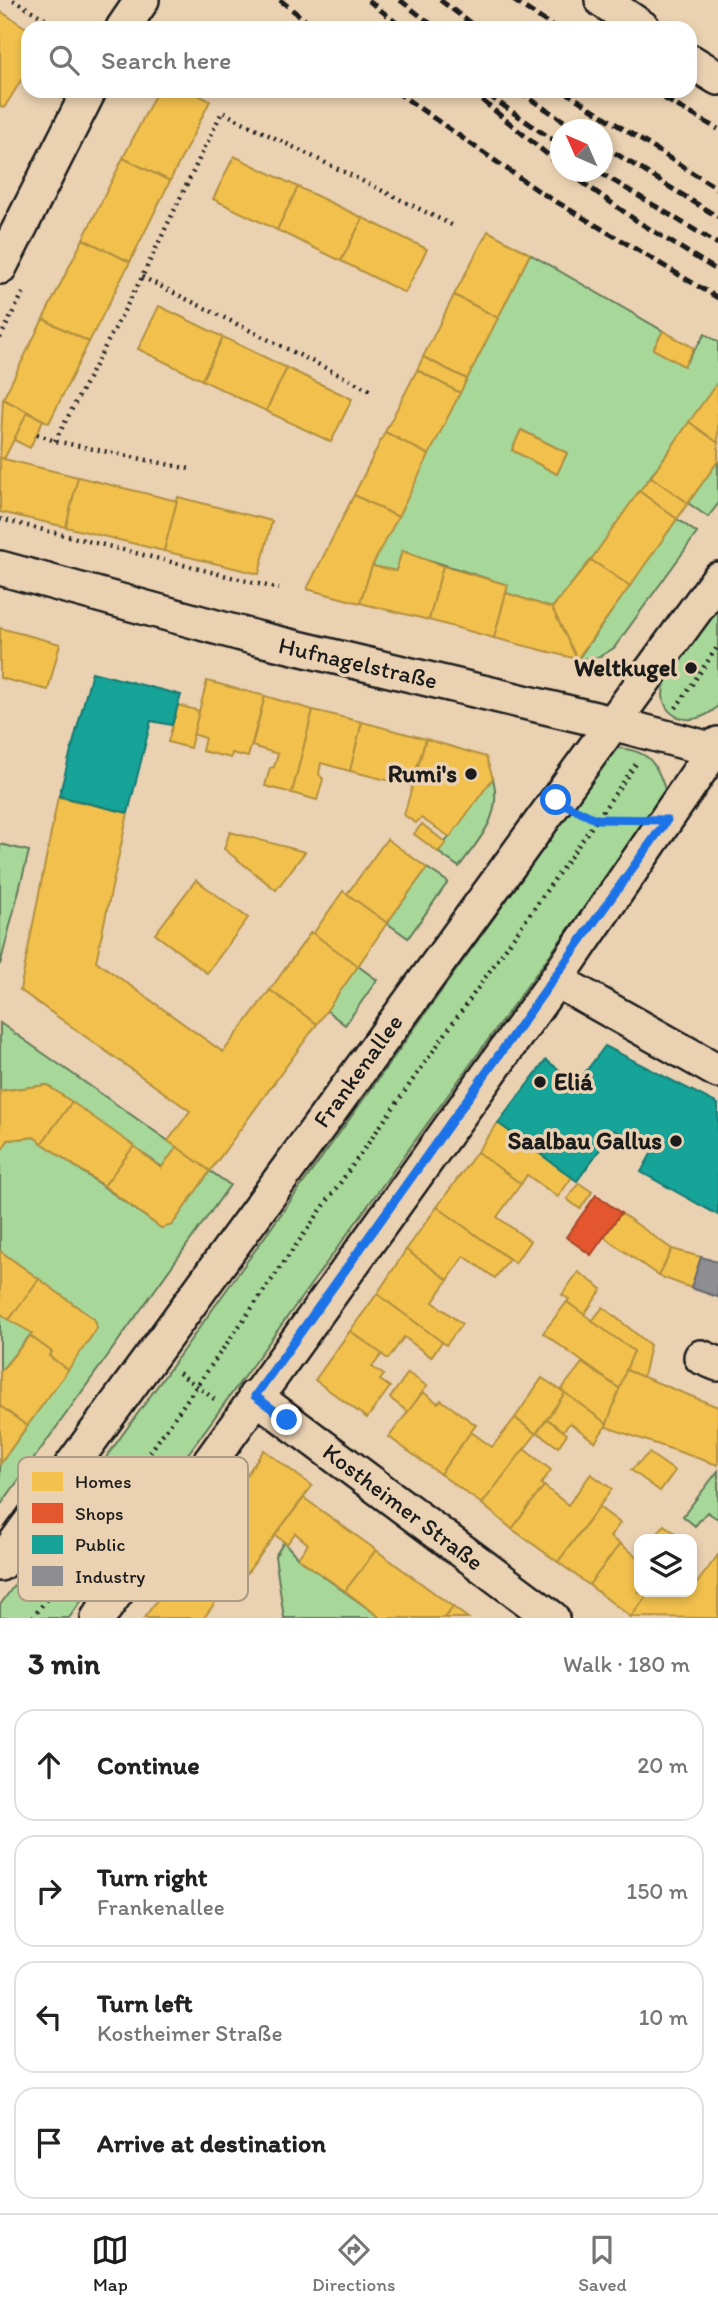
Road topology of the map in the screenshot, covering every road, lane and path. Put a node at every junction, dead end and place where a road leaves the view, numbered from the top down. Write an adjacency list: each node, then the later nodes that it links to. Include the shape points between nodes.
1 (13, 0): 4 (path)
2 (142, 0): 5 (street)
3 (603, 0): 6 (street)
4 (49, 21)
5 (128, 21)
6 (633, 21)
7 (697, 65): 8 (street)
8 (718, 78)
9 (85, 98): 11 (street)
10 (454, 226): 12 (path, via 222,112)
11 (0, 267)
12 (142, 277): 13 (path); 15 (path)
13 (374, 392)
14 (37, 434): 15 (path)
15 (55, 441): 16 (path)
16 (190, 469)
17 (0, 519): 20 (path)
18 (0, 568): 22 (street, Hufnagelstraße, via 256,638)
19 (718, 579): 22 (street, Frankenallee)
20 (279, 589)
21 (718, 646): 23 (path)
22 (612, 723): 23 (street, Hufnagelstraße); 25 (street, Frankenallee)
23 (658, 736): 24 (street, Hufnagelstraße); 26 (path)
24 (717, 748): 27 (street)
25 (556, 800): 26 (path); 31 (street, Frankenallee)
26 (595, 819): 27 (path); 32 (path)
27 (667, 820): 28 (street)
28 (556, 980): 29 (street); 30 (street)
29 (718, 1071)
30 (255, 1396): 33 (street); 40 (street, Kostheimer Straße)
31 (78, 1457)
32 (145, 1457)
33 (212, 1457)
34 (18, 1539): 35 (street, Frankenallee)
35 (0, 1564)
36 (45, 1601): 38 (path)
37 (110, 1601): 39 (street)
38 (33, 1618)
39 (98, 1618)
40 (552, 1618)

